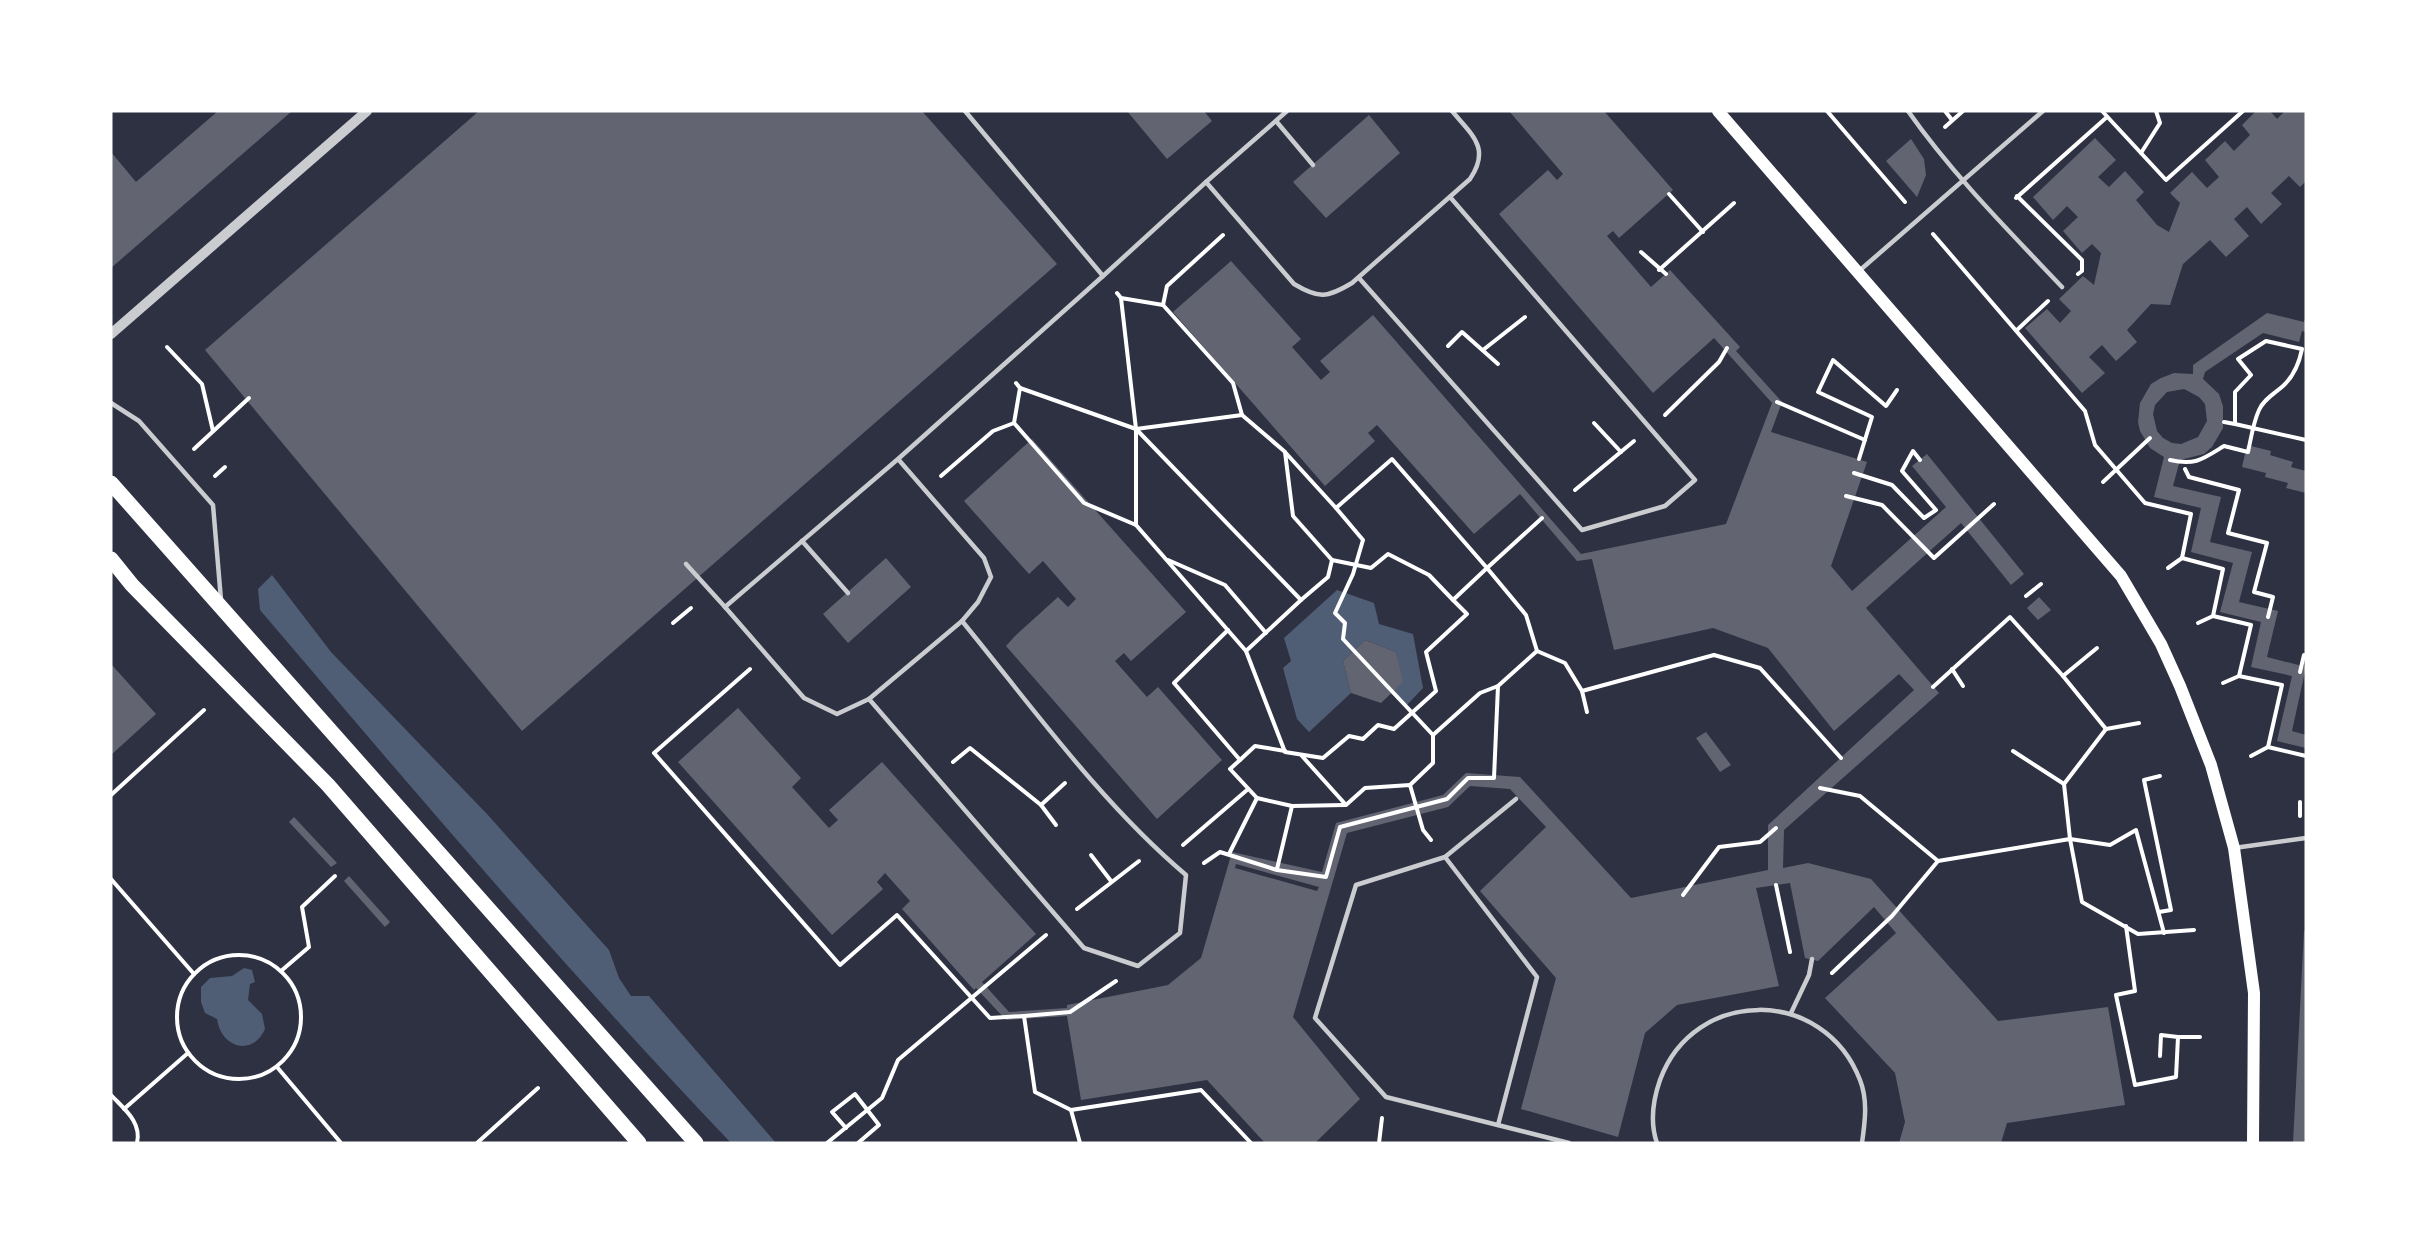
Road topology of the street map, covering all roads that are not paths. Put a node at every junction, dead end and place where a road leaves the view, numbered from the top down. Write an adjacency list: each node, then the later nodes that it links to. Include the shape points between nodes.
1 (367, 111): 17 (street)
2 (965, 111): 14 (lane)
3 (1287, 111): 8 (lane)
4 (1452, 111): 12 (lane, via 1480,150 1479,166)
5 (1719, 111): 13 (main road)
6 (1908, 111): 10 (lane)
7 (2043, 111): 10 (lane)
8 (1276, 122): 9 (lane); 11 (lane)
9 (1313, 165)
10 (1964, 181): 13 (lane); 16 (lane)
11 (1206, 182): 14 (lane); 15 (lane, via 1294,284 1313,295 1332,295)
12 (1450, 197): 15 (lane); 15 (lane, via 1695,480 1665,506 1582,530)
13 (1858, 272): 31 (main road, via 2121,576 2161,644 2180,686 2211,765)
14 (1103, 276): 19 (lane)
15 (1359, 278)
16 (2062, 288)
17 (111, 334)
18 (111, 403): 26 (lane, via 139,421 213,505)
19 (898, 459): 21 (lane); 27 (lane, via 984,558 992,577)
20 (111, 483): 26 (main road)
21 (802, 541): 24 (lane); 25 (lane)
22 (111, 560): 36 (main road, via 328,785)
23 (686, 564): 25 (lane)
24 (848, 593)
25 (725, 607): 28 (lane, via 804,698 837,714)
26 (222, 608): 37 (main road)
27 (962, 621): 28 (lane); 28 (lane, via 1082,768 1160,853 1186,875 1180,933 1138,966 1084,948)
28 (869, 699)
29 (1516, 800): 32 (lane)
30 (2306, 838): 31 (lane)
31 (2234, 848): 41 (main road, via 2254,993)
32 (1445, 857): 35 (lane, via 1537,977); 35 (lane, via 1356,885 1315,1018 1386,1097)
33 (1812, 959): 34 (lane, via 1809,975)
34 (1791, 1013): 39 (lane, via 1756,1008 1720,1016 1690,1034 1666,1063 1654,1096); 40 (lane, via 1821,1028 1845,1051 1860,1081 1866,1114)
35 (1498, 1125): 38 (lane)
36 (639, 1143)
37 (696, 1143)
38 (1569, 1143)
39 (1657, 1143)
40 (1862, 1143)
41 (2253, 1143)

